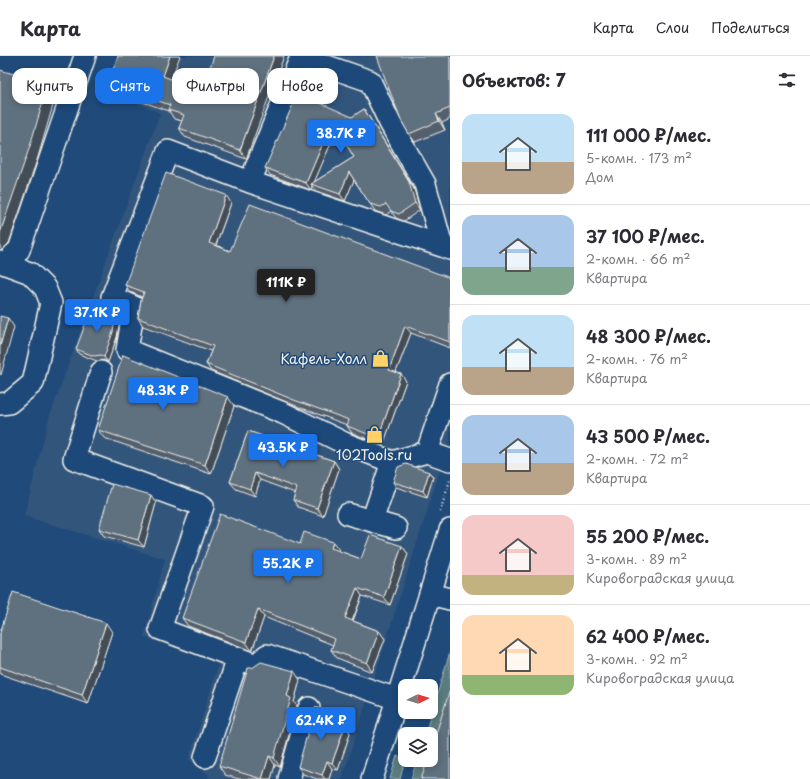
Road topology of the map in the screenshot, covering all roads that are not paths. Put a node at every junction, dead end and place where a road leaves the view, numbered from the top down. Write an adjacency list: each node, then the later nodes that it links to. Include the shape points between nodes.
1 (85, 56): 4 (street, via 19,250)
2 (250, 182): 3 (street); 3 (street, via 301,57 370,81 390,123 425,184); 10 (street, via 168,151 112,297 134,307 127,350 283,413 344,443)
3 (446, 248)
4 (7, 259): 7 (street, via 30,273 45,288 51,304 33,383 9,403)
5 (101, 372): 17 (street, via 74,459 203,506 160,629)
6 (450, 384): 8 (street)
7 (0, 404)
8 (427, 452): 9 (street); 10 (street)
9 (450, 460)
10 (392, 462): 12 (street)
11 (348, 514): 12 (street)
12 (372, 521): 13 (street)
13 (396, 528)
14 (450, 530): 15 (street)
15 (430, 594): 16 (street); 18 (street)
16 (450, 599)
17 (238, 658): 18 (street, via 256,666 267,655); 20 (street)
18 (397, 699): 22 (street)
19 (309, 708): 21 (street)
20 (205, 757)
21 (289, 779)
22 (372, 779)

